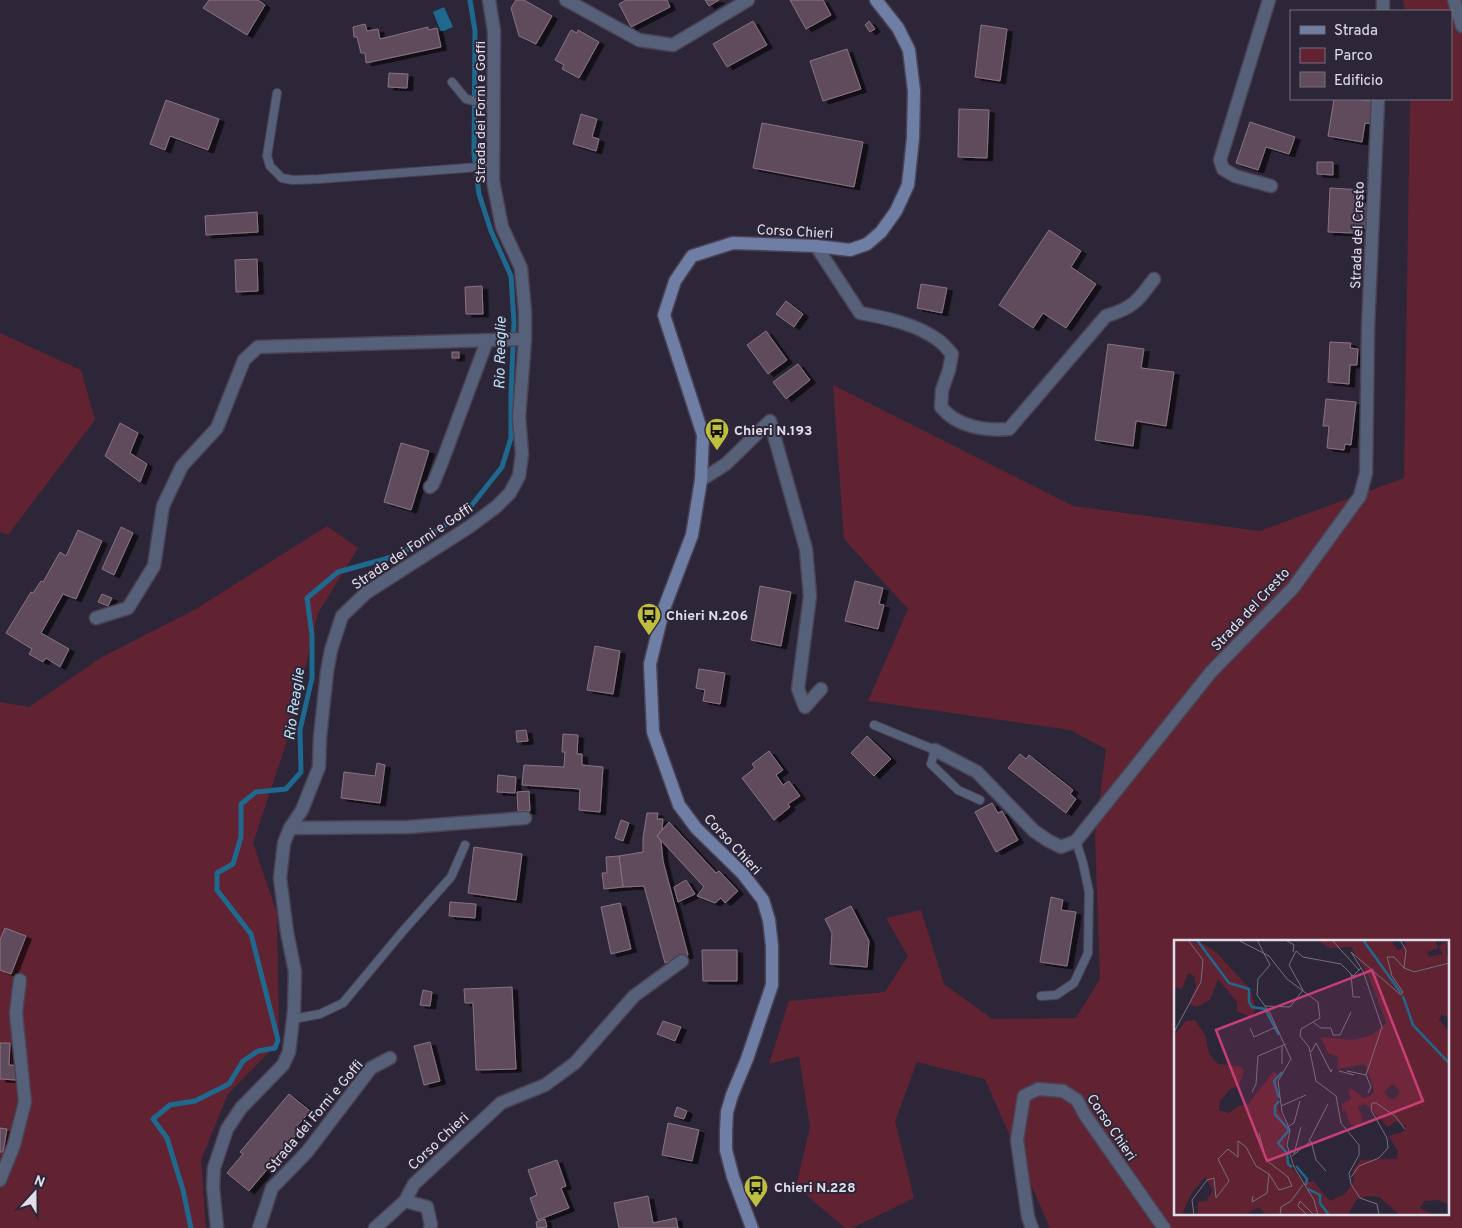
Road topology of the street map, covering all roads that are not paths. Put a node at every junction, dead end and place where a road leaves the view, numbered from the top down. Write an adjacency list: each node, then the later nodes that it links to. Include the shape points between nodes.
1 (489, 0): 11 (street, Strada dei Forni e Goffi, via 494,31)
2 (566, 0): 3 (street, via 639,40 673,45)
3 (748, 0)
4 (876, 0): 14 (main road, Corso Chieri, via 898,28 909,50 914,91 914,138 908,184 896,211 881,232 867,244 850,250)
5 (1269, 0): 13 (street, via 1220,160 1223,169 1235,176)
6 (1454, 0): 7 (street)
7 (1462, 26)
8 (452, 82): 11 (lane, via 466,99)
9 (277, 93): 12 (lane, via 267,156 270,166 282,178 293,180)
10 (1378, 100): 27 (street, Strada del Cresto, via 1368,328 1366,473 1360,496 1293,588 1211,672)
11 (489, 104): 12 (street, Strada dei Forni e Goffi)
12 (488, 166): 16 (street, Strada dei Forni e Goffi, via 502,227 521,268)
13 (1271, 186)
14 (816, 246): 15 (street, via 860,313 912,326 940,341 952,354 941,407 948,416 991,431 1009,429 1106,316 1125,311 1137,302); 18 (main road, Corso Chieri, via 733,244 692,256 675,281 664,316 703,435)
15 (1154, 279)
16 (524, 339): 17 (street); 26 (street, Strada dei Forni e Goffi, via 519,476 510,493 496,507 366,593 342,616 327,672 319,767 302,810)
17 (494, 341): 19 (street); 20 (street, via 258,347 244,360 218,428 182,466 163,506 154,566 128,608)
18 (701, 480): 21 (street, via 726,464 770,421 806,549 810,596 798,688 806,707); 40 (main road, Corso Chieri, via 692,535 663,611 650,664 653,732 680,805 696,828 743,874 763,900 769,920 772,985 727,1112 726,1150)
19 (430, 487)
20 (96, 618)
21 (821, 689)
22 (874, 725): 23 (lane)
23 (934, 750): 24 (lane, via 932,764 958,790); 27 (street, via 977,772 1034,831 1049,842 1061,847)
24 (980, 800)
25 (525, 818): 26 (street, via 408,827)
26 (290, 828): 32 (street, Strada dei Forni e Goffi, via 284,843 280,878 295,972)
27 (1076, 841): 31 (lane, via 1089,892 1088,953 1074,983 1056,995)
28 (465, 844): 32 (lane, via 451,877 343,1003 320,1014)
29 (682, 961): 35 (street, Corso Chieri, via 634,996 575,1063 545,1085 501,1103 414,1184)
30 (20, 980): 34 (street, via 16,1013 26,1102)
31 (1041, 996)
32 (293, 1020): 36 (street, Strada dei Forni e Goffi, via 290,1052 283,1065 240,1108 227,1130 214,1168)
33 (390, 1058): 37 (street, Strada dei Forni e Goffi, via 371,1068 306,1152 272,1188)
34 (0, 1180)
35 (405, 1201): 38 (street); 39 (street, via 426,1207)
36 (217, 1228)
37 (259, 1228)
38 (375, 1228)
39 (430, 1228)
40 (752, 1228)
41 (1032, 1228): 42 (street, Corso Chieri, via 1017,1140 1024,1096 1038,1089 1063,1091 1077,1100)
42 (1164, 1228)

